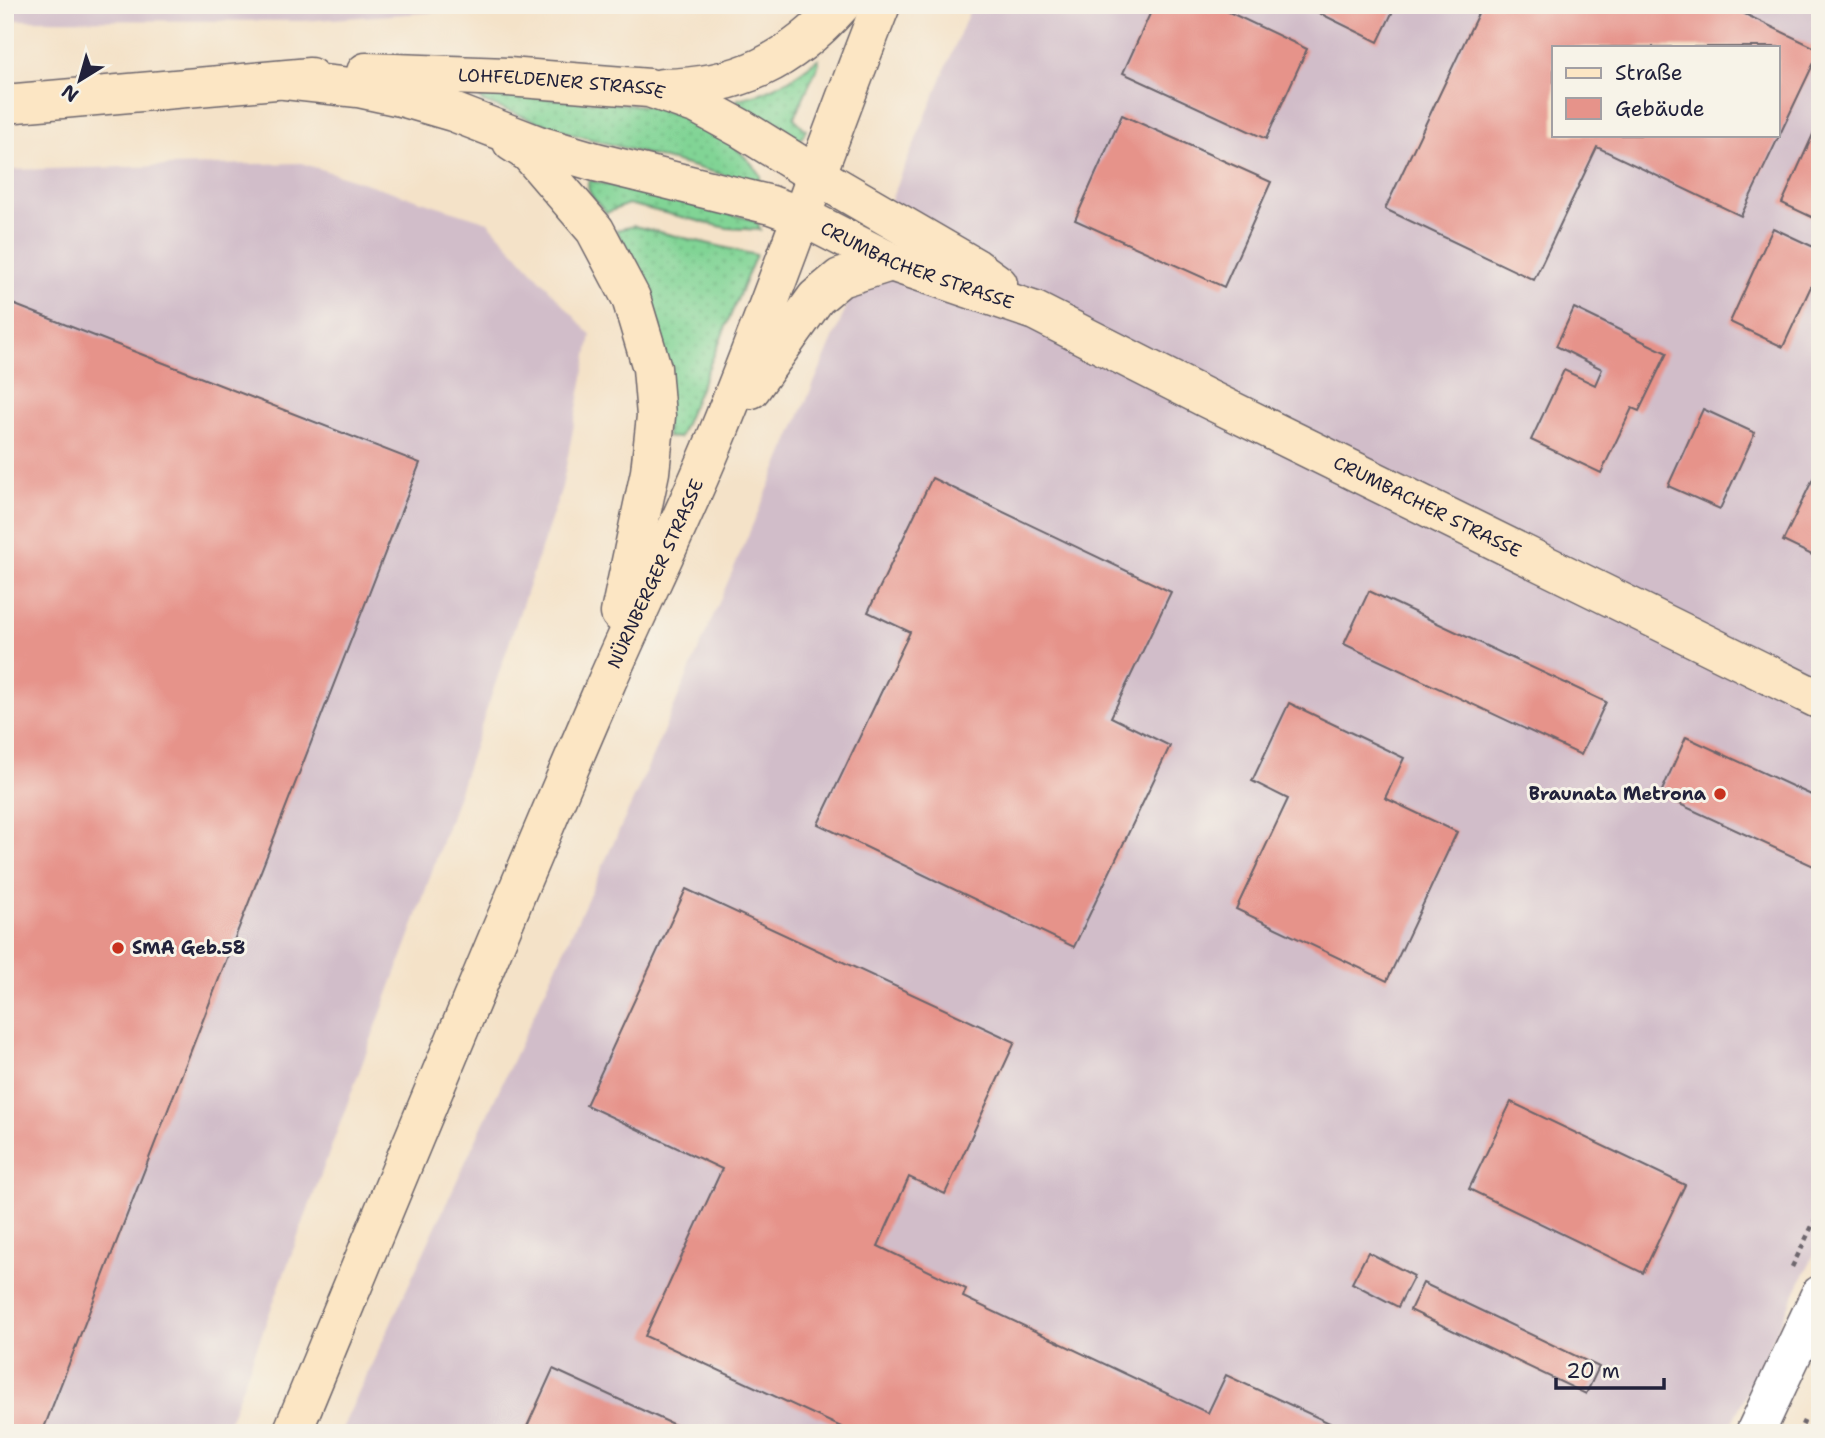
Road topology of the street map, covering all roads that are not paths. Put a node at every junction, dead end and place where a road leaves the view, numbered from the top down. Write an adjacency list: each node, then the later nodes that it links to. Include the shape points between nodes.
1 (841, 5): 4 (main road, via 803,43 764,68 718,84)
2 (881, 5): 7 (main road, NÜRNBERGER STRASSE)
3 (285, 80): 4 (main road, LOHFELDENER STRASSE, via 351,72); 5 (main road, LOHFELDENER STRASSE); 6 (main road, LOHFELDENER STRASSE, via 405,98)
4 (649, 88): 7 (main road, LOHFELDENER STRASSE, via 698,105)
5 (5, 104)
6 (490, 128): 8 (main road, LOHFELDENER STRASSE, via 596,162); 12 (main road, via 529,153 595,230 631,298 652,368 656,416 650,472)
7 (816, 175): 8 (main road, NÜRNBERGER STRASSE); 10 (main road, CRUMBACHER STRASSE, via 976,268)
8 (800, 216): 9 (main road, CRUMBACHER STRASSE); 11 (main road, NÜRNBERGER STRASSE)
9 (891, 262): 10 (main road, CRUMBACHER STRASSE); 11 (main road, via 840,278 816,298)
10 (1035, 311): 13 (main road, CRUMBACHER STRASSE)
11 (717, 436): 12 (main road, NÜRNBERGER STRASSE)
12 (605, 687): 15 (main road, NÜRNBERGER STRASSE)
13 (1820, 700)
14 (1820, 1295): 16 (street)
15 (292, 1433)
16 (1755, 1433)

